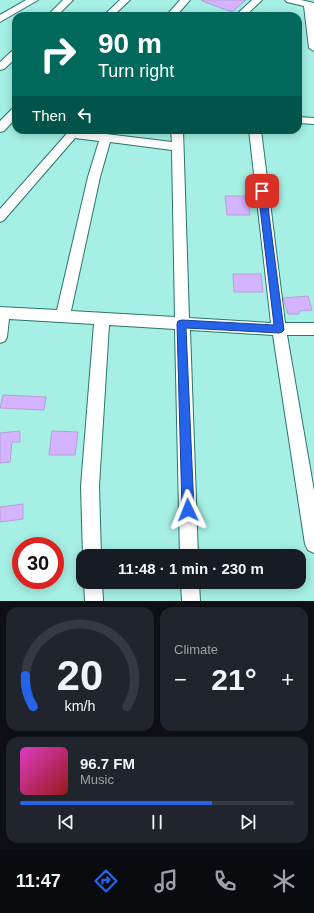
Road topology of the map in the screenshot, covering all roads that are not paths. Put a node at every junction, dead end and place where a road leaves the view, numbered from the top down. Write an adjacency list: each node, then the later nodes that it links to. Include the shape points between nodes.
1 (33, 0): 9 (street)
2 (68, 0): 10 (street)
3 (125, 0): 11 (street)
4 (185, 0): 12 (street)
5 (257, 0): 13 (street)
6 (290, 0): 7 (street)
7 (311, 5): 15 (street)
8 (12, 12): 14 (street)
9 (12, 12)
10 (56, 12)
11 (112, 12)
12 (174, 12)
13 (244, 12)
14 (0, 19)
15 (314, 48)
16 (12, 56): 17 (street)
17 (0, 67)
18 (12, 115): 21 (street)
19 (302, 120): 20 (street)
20 (314, 121)
21 (0, 128)
22 (72, 134): 28 (street)
23 (85, 134): 26 (street)
24 (177, 134): 27 (street)
25 (255, 134): 34 (street)
26 (106, 138): 27 (street); 30 (street, via 94,177)
27 (178, 147): 32 (street)
28 (0, 217)
29 (2, 314): 30 (street); 35 (street)
30 (63, 318): 31 (street)
31 (102, 320): 32 (street); 37 (street, via 90,486)
32 (182, 324): 34 (street); 38 (street)
33 (314, 329): 34 (street)
34 (279, 330): 36 (street)
35 (0, 338)
36 (314, 544)
37 (92, 549)
38 (189, 549)
39 (94, 589): 41 (street)
40 (190, 589): 42 (street)
41 (94, 601)
42 (191, 601)

